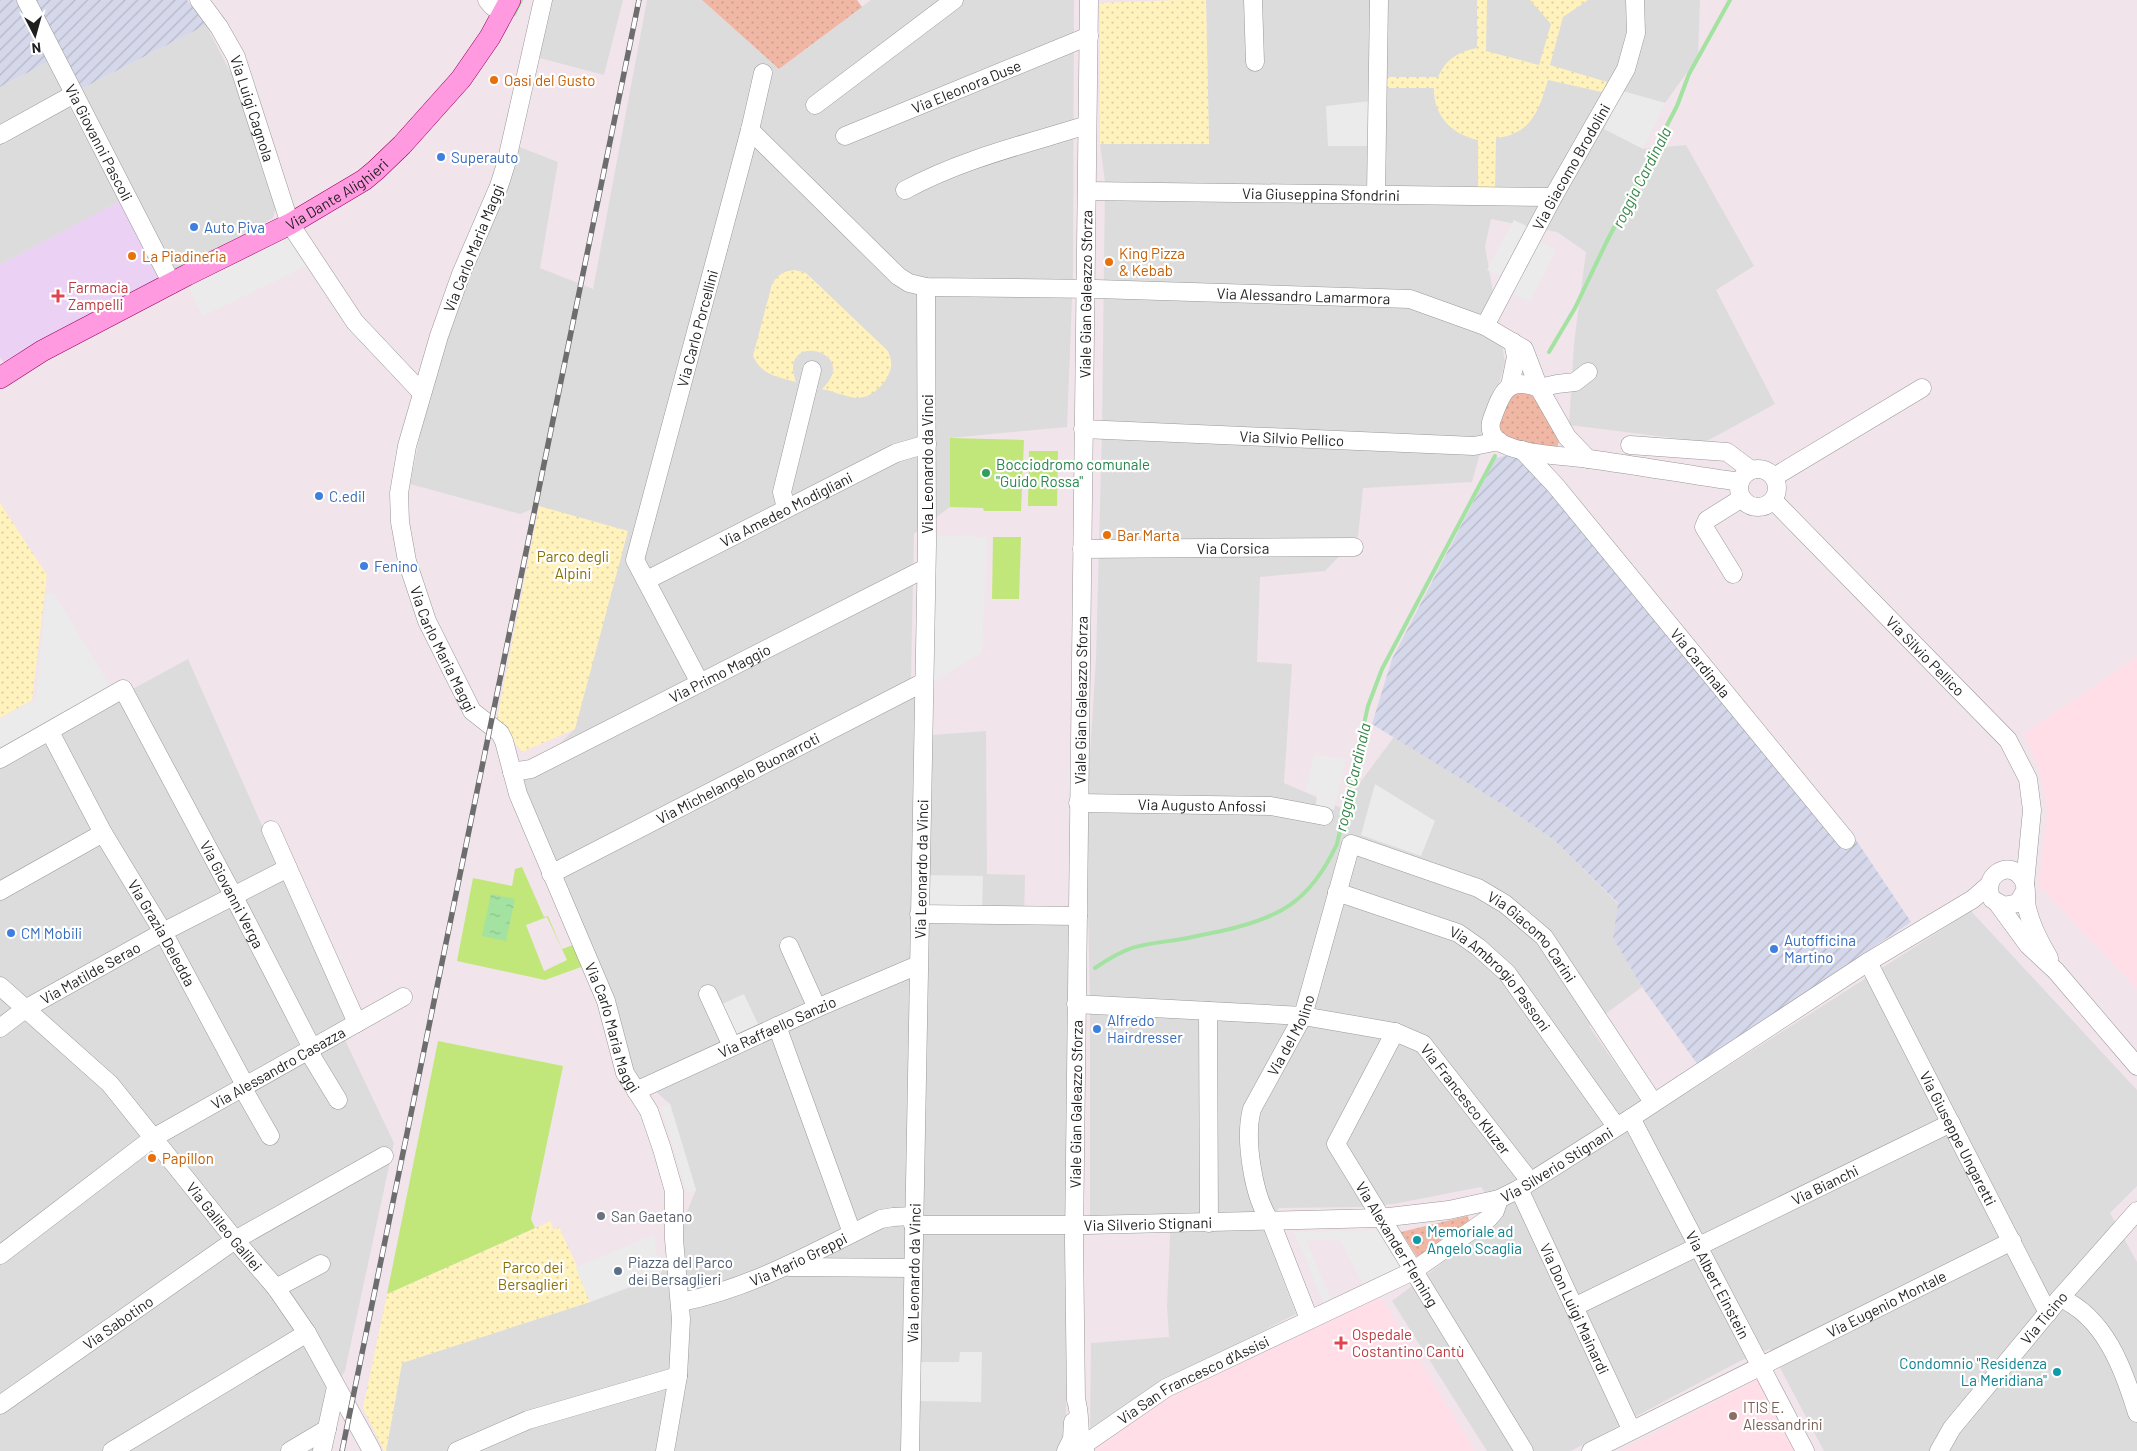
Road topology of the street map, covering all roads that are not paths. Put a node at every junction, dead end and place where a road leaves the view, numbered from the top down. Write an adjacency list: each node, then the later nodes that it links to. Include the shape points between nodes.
1 (26, 0): 13 (street, Via Giovanni Pascoli)
2 (199, 0): 23 (street, Via Luigi Cagnola, via 220,27 236,57)
3 (543, 0): 35 (street, Via Carlo Maria Maggi, via 506,164 461,274)
4 (954, 0): 14 (street)
5 (1088, 0): 10 (street, Viale Gian Galeazzo Sforza)
6 (1253, 0): 11 (street)
7 (1379, 0): 21 (street)
8 (1635, 0): 22 (street, Via Giacomo Brodolini, via 1636,34 1626,69)
9 (500, 5): 23 (main road, Via Dante Alighieri, via 490,37 461,79 387,160 364,180)
10 (1088, 36): 15 (street, Viale Gian Galeazzo Sforza); 18 (street, Via Eleonora Duse)
11 (1255, 62)
12 (763, 74): 16 (street, Via Carlo Porcellini)
13 (74, 94): 17 (street); 24 (street, Via Giovanni Pascoli)
14 (815, 105)
15 (1087, 125): 19 (street, via 932,175); 20 (street, Viale Gian Galeazzo Sforza)
16 (750, 130): 25 (street, Via Alessandro Lamarmora, via 898,276 909,283); 53 (street, Via Carlo Porcellini, via 635,560)
17 (0, 135)
18 (844, 136)
19 (905, 190)
20 (1087, 191): 21 (street, Via Giuseppina Sfondrini); 26 (street, Viale Gian Galeazzo Sforza)
21 (1376, 194): 22 (street, Via Giuseppina Sfondrini)
22 (1553, 197): 27 (street, Via Giacomo Brodolini)
23 (290, 224): 24 (main road, Via Dante Alighieri); 35 (street, Via Luigi Cagnola, via 355,322)
24 (172, 284): 31 (main road, Via Dante Alighieri)
25 (926, 286): 26 (street, Via Alessandro Lamarmora); 39 (street, Via Leonardo da Vinci)
26 (1086, 289): 27 (street, Via Alessandro Lamarmora, via 1410,299); 36 (street, Viale Gian Galeazzo Sforza)
27 (1485, 326): 28 (street, Via Alessandro Lamarmora)
28 (1513, 342): 32 (street, via 1516,357); 33 (street, Via Alessandro Lamarmora, via 1524,349)
29 (812, 370): 48 (street, via 782,492)
30 (1588, 372): 33 (street, via 1575,382)
31 (1, 374)
32 (1510, 386): 33 (street, via 1525,383); 38 (street, via 1501,394 1490,425 1492,435)
33 (1539, 388): 37 (street)
34 (1922, 388): 44 (street)
35 (422, 393): 58 (street, Via Carlo Maria Maggi, via 407,446 399,493 407,561 441,652 472,710 502,737)
36 (1083, 429): 38 (street, Via Silvio Pellico, via 1474,446); 50 (street, Viale Gian Galeazzo Sforza)
37 (1567, 437): 42 (street, via 1565,451); 43 (street)
38 (1499, 441): 41 (street)
39 (927, 444): 48 (street, Via Amedeo Modigliani, via 896,453); 51 (street, Via Leonardo da Vinci)
40 (1630, 445): 45 (street, via 1727,452)
41 (1522, 450): 42 (street, via 1545,456); 46 (street, Via Cardinala)
42 (1559, 455): 43 (street); 46 (street, via 1552,468)
43 (1588, 458): 45 (street)
44 (1774, 477): 45 (street, via 1764,470); 47 (street, via 1778,489)
45 (1745, 483): 47 (street, via 1747,504 1765,506); 52 (street, via 1707,520 1704,527)
46 (1555, 485): 64 (street, Via Cardinala)
47 (1773, 500): 63 (street, Via Silvio Pellico, via 2008,740 2028,779)
48 (786, 508): 53 (street, Via Amedeo Modigliani)
49 (1354, 547): 50 (street, Via Corsica)
50 (1082, 549): 59 (street, Viale Gian Galeazzo Sforza)
51 (926, 568): 54 (street, Via Leonardo da Vinci); 55 (street, Via Primo Maggio)
52 (1734, 574)
53 (647, 580): 55 (street, Via Carlo Porcellini)
54 (924, 682): 68 (street, Via Michelangelo Buonarroti); 74 (street, Via Leonardo da Vinci)
55 (700, 683): 58 (street, Via Primo Maggio, via 531,770)
56 (50, 732): 57 (street); 62 (street, Via Grazia Deledda); 72 (street, Via Giovanni Verga, via 123,689)
57 (0, 759)
58 (512, 772): 68 (street, Via Carlo Maria Maggi)
59 (1078, 802): 60 (street, Via Augusto Anfossi, via 1271,806); 75 (street, Viale Gian Galeazzo Sforza)
60 (1324, 816)
61 (271, 830): 66 (street)
62 (103, 833): 70 (street); 76 (street, Via Grazia Deledda)
63 (2031, 834): 67 (street, Via Silvio Pellico, via 2016,858); 69 (street, Via Silvio Pellico)
64 (1846, 840)
65 (1351, 844): 71 (street, Via del Molino); 99 (street, Via Giacomo Carini, via 1478,888 1505,904 1544,937)
66 (288, 868): 72 (street, Via Matilde Serao); 89 (street)
67 (2003, 870): 69 (street, via 2019,874); 73 (street, via 1993,876)
68 (551, 874): 97 (street, Via Carlo Maria Maggi, via 606,1001 625,1073)
69 (2025, 887): 73 (street, via 2020,901 2014,905 2008,906); 80 (street, via 2028,910)
70 (0, 890)
71 (1338, 892): 88 (street, Via del Molino); 100 (street, Via Ambrogio Passoni, via 1458,933 1478,947 1506,973)
72 (233, 895): 76 (street, Via Matilde Serao); 94 (street, Via Giovanni Verga)
73 (1993, 896): 78 (street, Via Silverio Stignani, via 1973,899); 80 (street, via 2028,945)
74 (919, 914): 75 (street); 79 (street, Via Leonardo da Vinci)
75 (1078, 916): 84 (street, Viale Gian Galeazzo Sforza)
76 (163, 932): 86 (street, Via Matilde Serao); 96 (street, Via Grazia Deledda)
77 (789, 946): 85 (street)
78 (1868, 962): 99 (street, Via Silverio Stignani); 101 (street, Via Giuseppe Ungaretti)
79 (918, 964): 85 (street, Via Raffaello Sanzio); 109 (street, Via Leonardo da Vinci)
80 (2056, 972): 95 (street)
81 (0, 986): 86 (street, Via Galileo Galilei)
82 (708, 994): 93 (street)
83 (404, 997): 89 (street, Via Alessandro Casazza)
84 (1076, 1004): 87 (street, Via Francesco Kluzer); 112 (street, Viale Gian Galeazzo Sforza)
85 (817, 1008): 90 (street, Via Raffaello Sanzio)
86 (26, 1009): 91 (street, Via Matilde Serao); 103 (street, Via Galileo Galilei, via 110,1084)
87 (1208, 1011): 88 (street, Via Francesco Kluzer); 111 (street)
88 (1303, 1016): 92 (street, Via Francesco Kluzer); 110 (street, Via del Molino, via 1252,1110 1249,1125 1250,1161 1264,1213)
89 (357, 1023): 94 (street, Via Alessandro Casazza)
90 (777, 1026): 93 (street, Via Raffaello Sanzio); 113 (street)
91 (0, 1028)
92 (1395, 1032): 105 (street, Via Francesco Kluzer, via 1423,1044); 108 (street, Via Alexander Fleming, via 1336,1144)
93 (732, 1046): 97 (street, Via Raffaello Sanzio)
94 (312, 1048): 96 (street, Via Alessandro Casazza); 98 (street, Via Giovanni Verga, via 312,1056)
95 (2137, 1066)
96 (245, 1085): 102 (street, Via Grazia Deledda, via 246,1094); 103 (street, Via Alessandro Casazza)
97 (636, 1091): 124 (street, Via Carlo Maria Maggi, via 651,1115 674,1191 674,1239)
98 (338, 1100)
99 (1653, 1102): 100 (street, Via Silverio Stignani)
100 (1624, 1122): 105 (street, Via Silverio Stignani); 116 (street, Via Albert Einstein)
101 (1951, 1123): 115 (street, Via Giuseppe Ungaretti); 116 (street, Via Bianchi)
102 (270, 1136)
103 (153, 1138): 114 (street, Via Galileo Galilei); 117 (street, Via Alessandro Casazza)
104 (384, 1156): 114 (street, Via Sabotino)
105 (1524, 1185): 106 (street, Via Silverio Stignani); 125 (street, Via Don Luigi Mainardi)
106 (1499, 1199): 108 (street, Via Silverio Stignani, via 1449,1210); 121 (street, Via San Francesco d'Assisi, via 1488,1220)
107 (2137, 1212): 123 (street, Via Ticino)
108 (1380, 1218): 110 (street, Via Silverio Stignani); 121 (street, Via Alexander Fleming)
109 (913, 1220): 112 (street, Via Mario Greppi); 113 (street, Via Mario Greppi, via 893,1216); 120 (street, Via Leonardo da Vinci)
110 (1271, 1222): 111 (street, Via Silverio Stignani); 127 (street)
111 (1209, 1223): 112 (street, Via Silverio Stignani)
112 (1074, 1224): 136 (street, Viale Gian Galeazzo Sforza, via 1079,1435)
113 (852, 1233): 119 (street, Via Mario Greppi)
114 (235, 1240): 122 (street, Via Galileo Galilei); 132 (street, Via Sabotino)
115 (2012, 1241): 126 (street, Via Giuseppe Ungaretti); 129 (street, Via Eugenio Montale)
116 (1698, 1247): 125 (street, Via Bianchi); 129 (street, Via Albert Einstein)
117 (0, 1255)
118 (321, 1264): 122 (street)
119 (786, 1267): 120 (street); 124 (street, Via Mario Greppi)
120 (913, 1268): 143 (street, Via Leonardo da Vinci)
121 (1413, 1271): 127 (street, Via San Francesco d'Assisi); 144 (street, Via Alexander Fleming)
122 (276, 1288): 128 (street, Via Galileo Galilei)
123 (2060, 1298): 126 (street, Via Ticino); 133 (street, via 2073,1303 2084,1313 2116,1356)
124 (680, 1302): 130 (street, Via Carlo Maria Maggi)
125 (1574, 1307): 135 (street, Via Don Luigi Mainardi)
126 (2048, 1313): 147 (street, Via Ticino, via 1952,1428)
127 (1309, 1319): 136 (street, Via San Francesco d'Assisi, via 1166,1388)
128 (307, 1333): 131 (street, Via Galileo Galilei); 137 (street)
129 (1760, 1366): 135 (street, Via Eugenio Montale); 146 (street, Via Albert Einstein)
130 (678, 1376): 141 (street, via 528,1420); 142 (street, Via Carlo Maria Maggi)
131 (336, 1387): 134 (street); 140 (street, Via Galileo Galilei)
132 (0, 1405)
133 (2137, 1413)
134 (327, 1429): 138 (street); 139 (street)
135 (1631, 1429): 145 (street, Via Eugenio Montale)
136 (1076, 1448)
137 (112, 1451)
138 (290, 1451)
139 (322, 1451)
140 (372, 1451)
141 (457, 1451)
142 (664, 1451)
143 (910, 1451)
144 (1524, 1451)
145 (1591, 1451)
146 (1805, 1451)
147 (1939, 1451)

